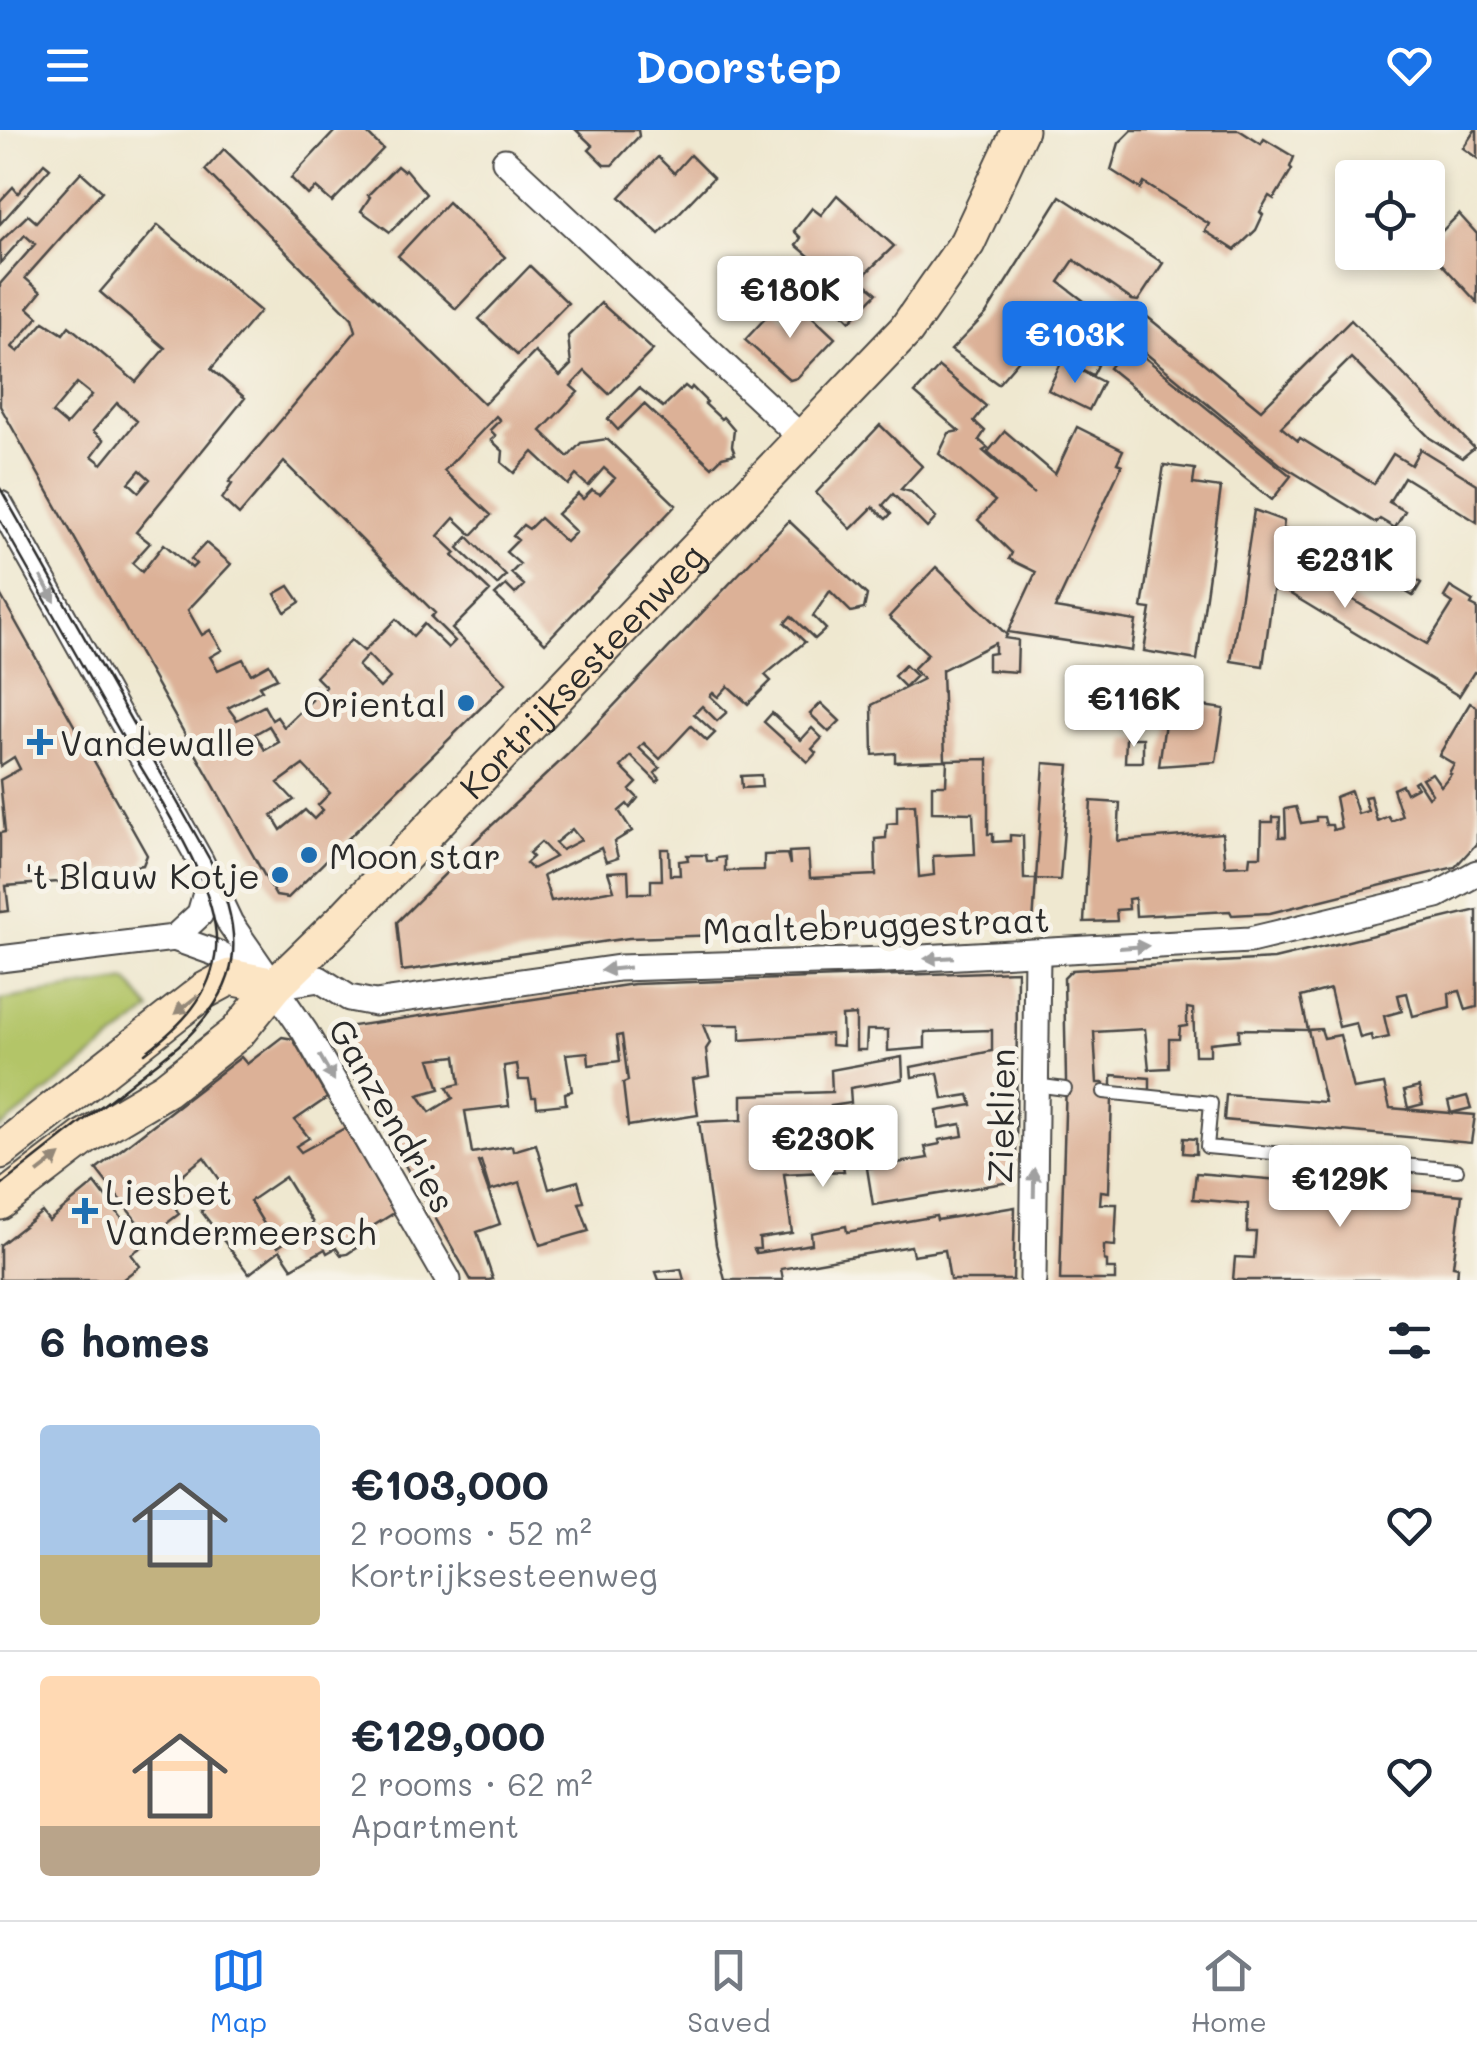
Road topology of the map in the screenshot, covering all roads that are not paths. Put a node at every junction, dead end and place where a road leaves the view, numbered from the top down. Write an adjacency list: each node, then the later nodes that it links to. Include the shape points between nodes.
1 (1020, 130): 3 (main road, Kortrijksesteenweg, via 967,243 934,294)
2 (505, 161): 3 (street)
3 (804, 440): 10 (main road, Kortrijksesteenweg)
4 (0, 504): 6 (street, Ganzendries, one-way to 6)
5 (1477, 873): 8 (street, Maaltebruggestraat, one-way to 5, via 1250,940 1437,896)
6 (210, 880): 7 (street, via 200,914); 10 (street, Ganzendries, via 230,923)
7 (174, 938): 9 (street); 10 (street)
8 (1037, 953): 10 (street, Maaltebruggestraat, one-way to 10, via 619,968 375,1003 349,998 319,979); 11 (street, Zieklien)
9 (0, 959)
10 (275, 986): 14 (main road, one-way to 14, via 230,978 204,992); 16 (main road, Kortrijksesteenweg, one-way to 10, via 84,1136 166,1088 228,1040); 17 (street, Ganzendries, one-way to 17)
11 (1035, 1086): 12 (lane); 18 (street, Zieklien, one-way to 11)
12 (1065, 1089)
13 (1104, 1092): 15 (lane, via 1211,1103 1207,1147)
14 (0, 1151)
15 (1456, 1170)
16 (0, 1202)
17 (448, 1280)
18 (1033, 1280)

